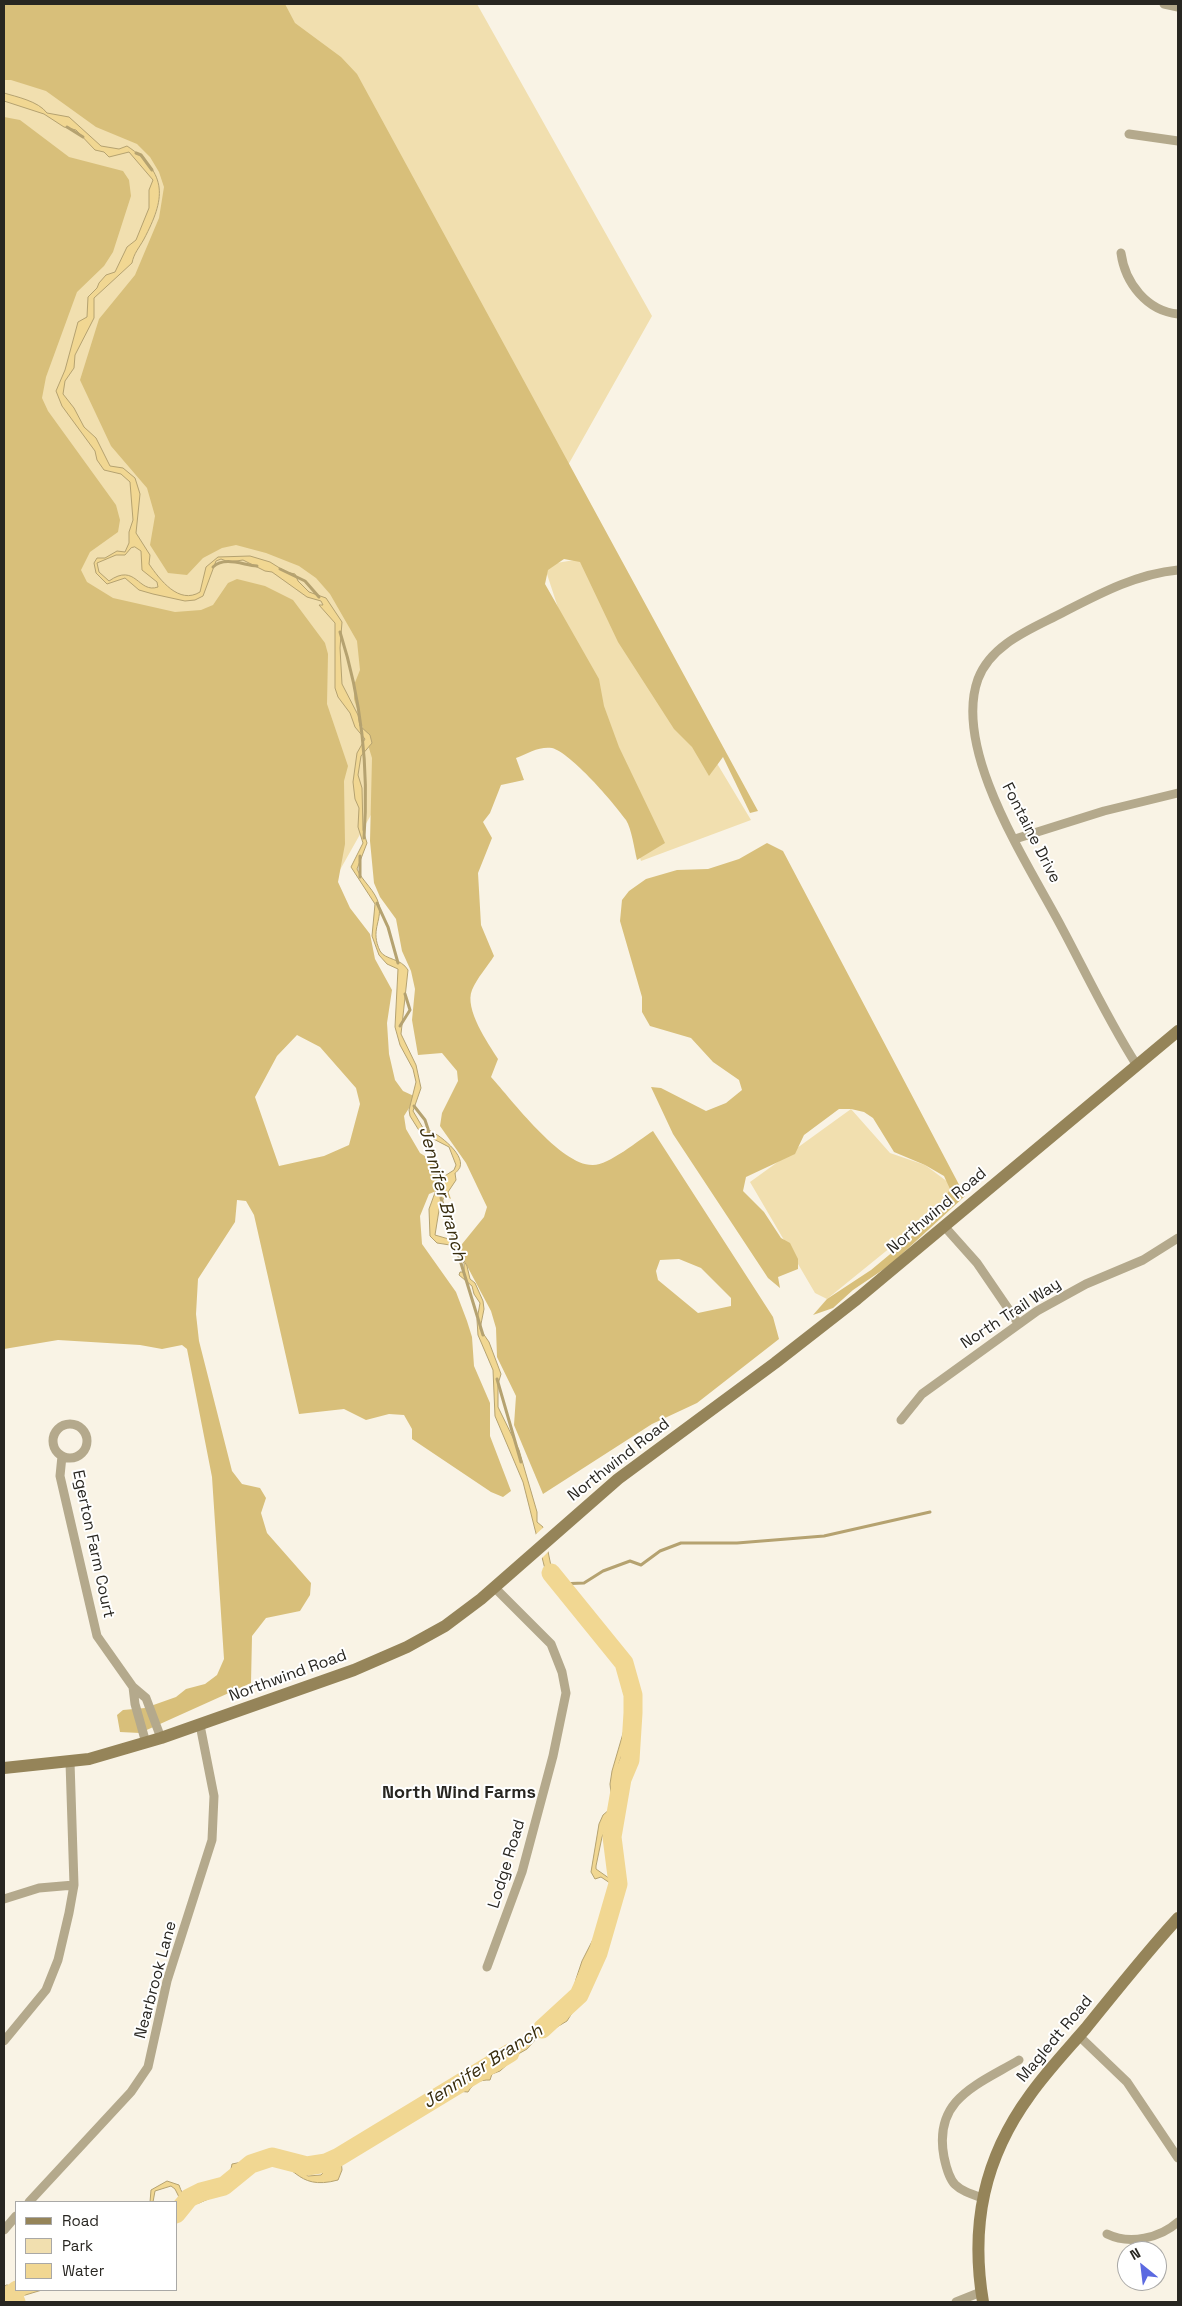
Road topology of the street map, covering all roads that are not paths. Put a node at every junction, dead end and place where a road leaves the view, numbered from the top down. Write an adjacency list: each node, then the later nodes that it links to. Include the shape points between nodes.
1 (1164, 4): 2 (street)
2 (1178, 7)
3 (1130, 134): 4 (street)
4 (1178, 141)
5 (1121, 253): 6 (street, via 1127,275 1140,295 1154,306)
6 (1178, 314)
7 (1178, 570): 9 (street, Fontaine Drive, via 1106,590 1028,630 994,654 984,667 975,692 972,714 978,750 996,804)
8 (1178, 793): 9 (street, via 1104,811)
9 (1015, 839): 11 (street, Fontaine Drive)
10 (1178, 1031): 11 (street, Northwind Road)
11 (1136, 1064): 12 (street, Northwind Road)
12 (944, 1226): 14 (street, via 976,1263); 17 (street, Northwind Road, via 823,1326 640,1462)
13 (1178, 1238): 14 (street, North Trail Way, via 1143,1260 1056,1299)
14 (1018, 1323): 15 (street, North Trail Way, via 922,1394)
15 (901, 1420)
16 (62, 1456): 18 (street, Egerton Farm Court, via 60,1476 97,1636)
17 (494, 1587): 19 (street, Northwind Road, via 445,1626 407,1647); 27 (street, Lodge Road, via 551,1644 566,1694 522,1872)
18 (133, 1687): 20 (street, Egerton Farm Court, via 146,1698); 21 (street, Egerton Farm Court)
19 (200, 1725): 20 (street, Northwind Road); 33 (street, Nearbrook Lane, via 214,1796 212,1840 168,1980 148,2067 131,2092)
20 (161, 1738): 21 (street, Northwind Road)
21 (146, 1743): 22 (street, Northwind Road)
22 (70, 1762): 23 (street, Northwind Road); 24 (street)
23 (4, 1768)
24 (74, 1885): 25 (street, via 39,1888); 29 (street, via 58,1960 46,1990)
25 (4, 1899)
26 (1178, 1918): 28 (street, Magledt Road)
27 (487, 1967)
28 (1079, 2036): 31 (street, via 1127,2082); 32 (street, Magledt Road, via 1030,2094 1012,2122 997,2153)
29 (4, 2041)
30 (1019, 2060): 32 (street, Magledt Road, via 956,2100 945,2118 942,2145 950,2180 958,2188)
31 (1178, 2158)
32 (982, 2198): 38 (street, Magledt Road, via 977,2248)
33 (30, 2201)
34 (15, 2217): 36 (street)
35 (1178, 2222): 37 (street, via 1166,2231 1145,2238 1126,2240)
36 (4, 2230)
37 (1108, 2234)
38 (982, 2297): 39 (street)
39 (956, 2302)

